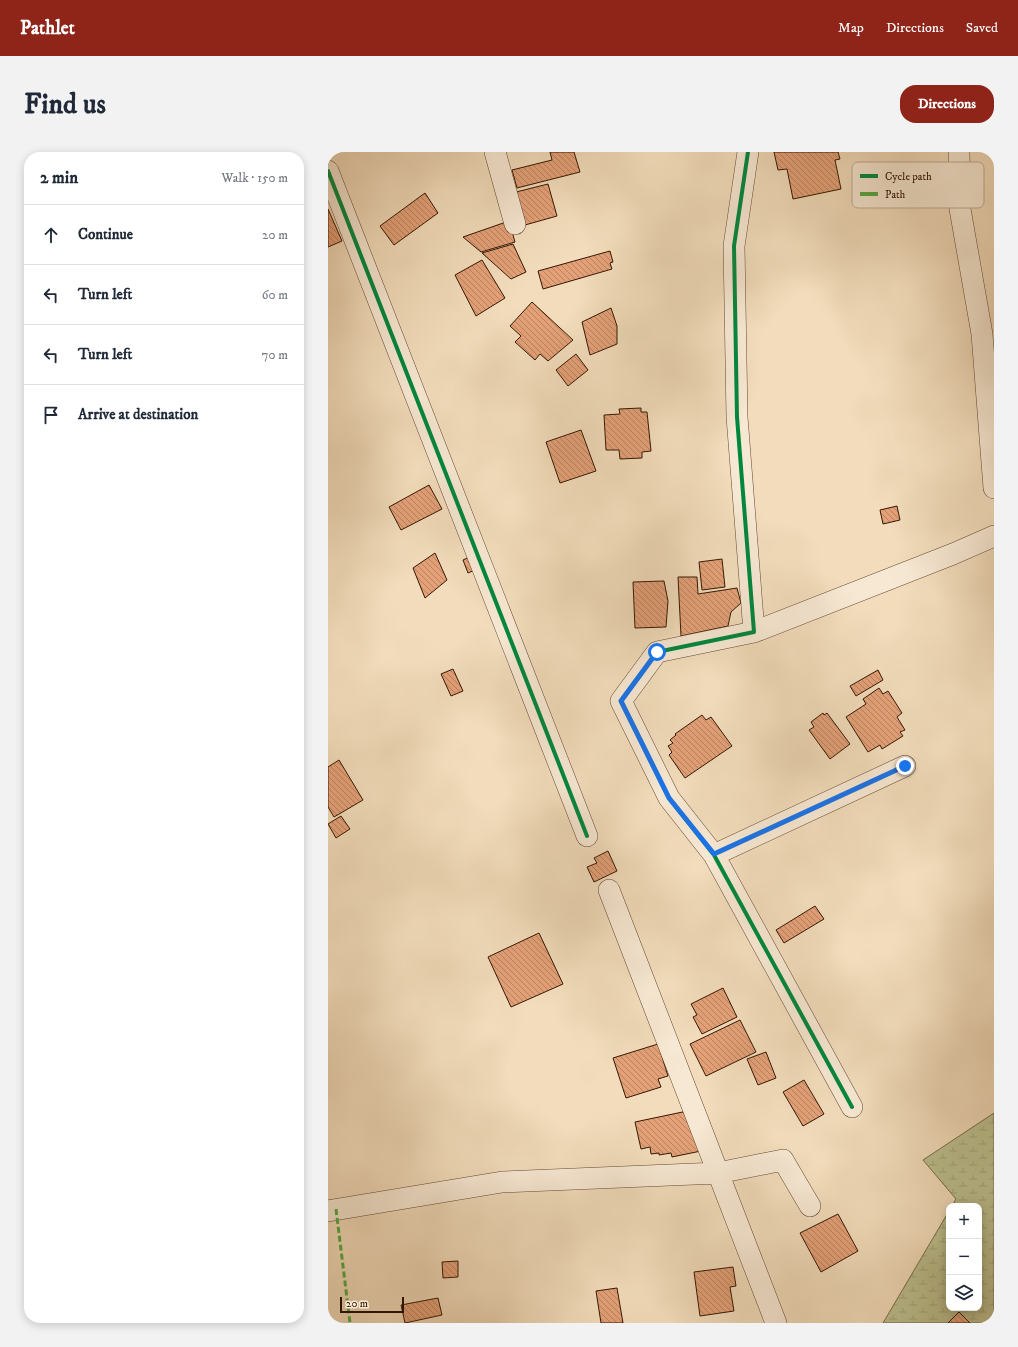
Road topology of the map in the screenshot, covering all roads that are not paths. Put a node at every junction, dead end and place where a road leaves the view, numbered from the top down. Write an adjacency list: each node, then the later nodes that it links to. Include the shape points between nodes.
1 (495, 152): 7 (street)
2 (748, 152): 11 (street, via 734,246 737,417)
3 (959, 152): 4 (street)
4 (959, 162)
5 (328, 171): 13 (street)
6 (960, 208): 8 (street)
7 (515, 224)
8 (988, 334): 9 (street)
9 (994, 488)
10 (994, 536): 11 (street)
11 (754, 632): 14 (street, via 657,652 621,701 669,798)
12 (905, 766): 14 (street)
13 (587, 836)
14 (714, 854): 16 (street)
15 (609, 890): 17 (street)
16 (852, 1106)
17 (718, 1173): 18 (street, via 783,1160); 19 (street, via 502,1182); 20 (street)
18 (810, 1206)
19 (328, 1211)
20 (776, 1323)

